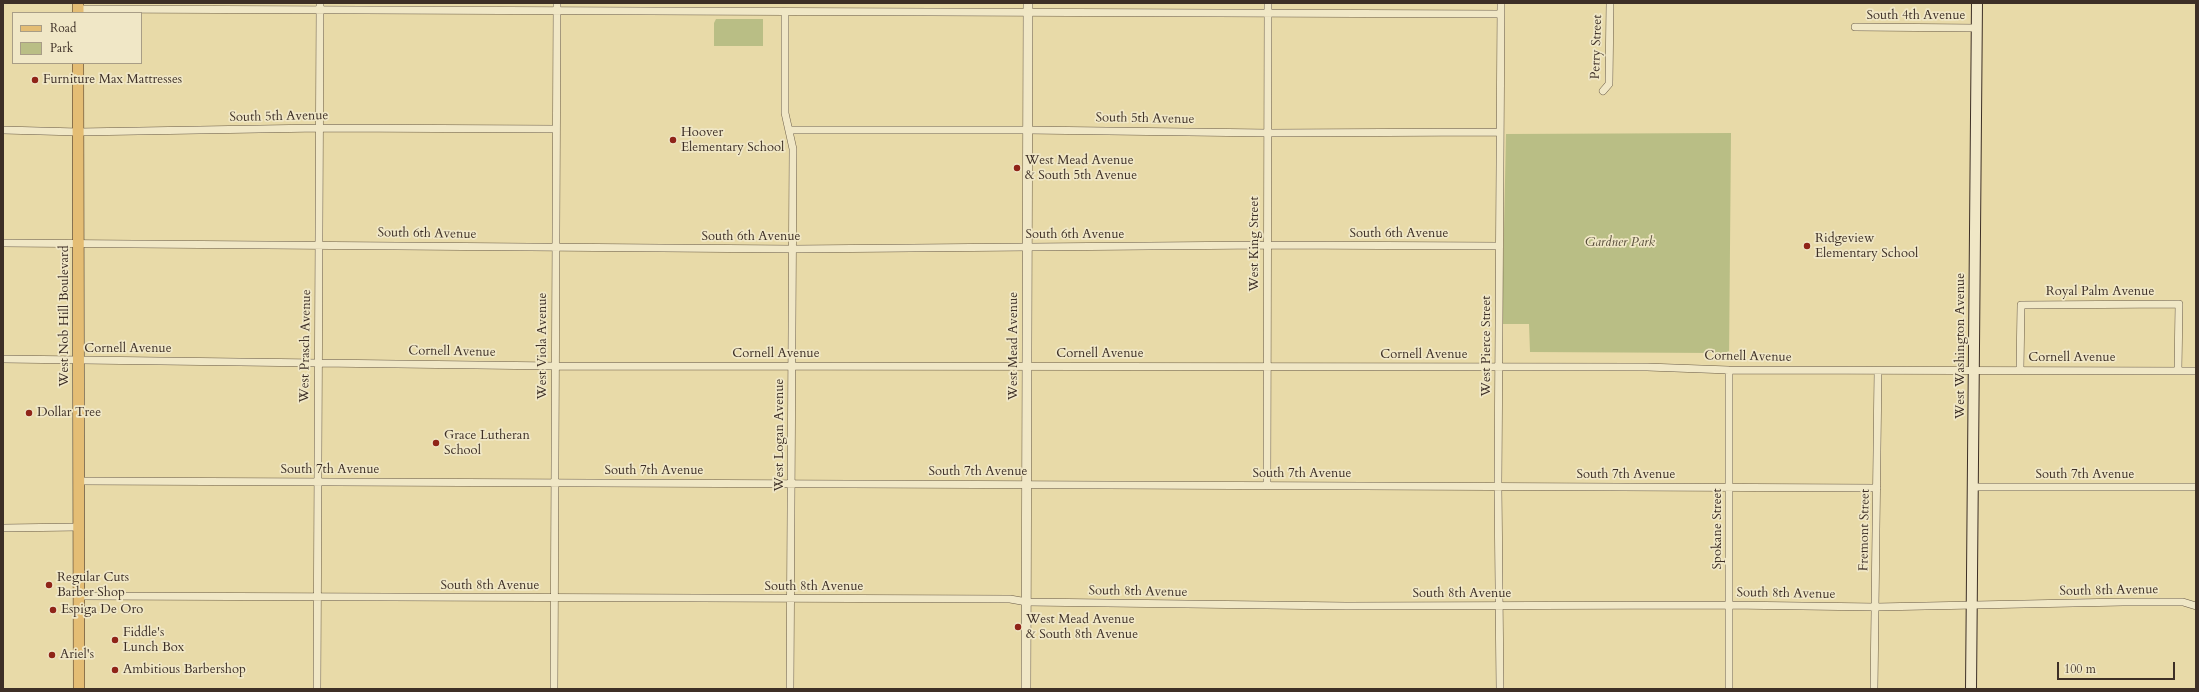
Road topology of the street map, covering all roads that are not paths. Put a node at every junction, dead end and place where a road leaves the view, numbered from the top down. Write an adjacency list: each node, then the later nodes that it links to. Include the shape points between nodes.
1 (320, 3): 10 (street, West Prasch Avenue)
2 (557, 3): 9 (street, West Viola Avenue)
3 (1268, 3): 13 (street, West King Street)
4 (1501, 3): 12 (street, West Pierce Street)
5 (1610, 3): 17 (street, Perry Street, via 1609,84)
6 (1977, 3): 15 (main road, West Washington Avenue)
7 (1028, 7): 11 (street); 13 (street); 22 (street, West Mead Avenue)
8 (78, 8): 10 (street)
9 (557, 11): 10 (street); 11 (street); 19 (street, West Viola Avenue)
10 (321, 12): 18 (street, West Prasch Avenue)
11 (785, 13): 21 (street, West Logan Avenue, via 785,113)
12 (1501, 14): 13 (street); 24 (street, West Pierce Street)
13 (1268, 15): 25 (street, West King Street)
14 (1855, 27): 15 (street, South 4th Avenue)
15 (1977, 28): 43 (main road, West Washington Avenue)
16 (78, 64): 23 (main road, West Nob Hill Boulevard)
17 (1602, 91)
18 (320, 128): 19 (street, South 5th Avenue); 23 (street, South 5th Avenue); 28 (street, West Prasch Avenue)
19 (556, 128): 32 (street, West Viola Avenue)
20 (3, 130): 23 (street, South 5th Avenue)
21 (789, 130): 22 (street, South 5th Avenue); 33 (street, West Logan Avenue, via 793,149)
22 (1027, 130): 25 (street, South 5th Avenue); 31 (street, West Mead Avenue)
23 (78, 132): 27 (main road, West Nob Hill Boulevard)
24 (1500, 132): 25 (street, South 5th Avenue); 30 (street, West Pierce Street)
25 (1268, 133): 29 (street, West King Street)
26 (3, 243): 27 (street, South 6th Avenue)
27 (79, 244): 28 (street, South 6th Avenue); 35 (main road, West Nob Hill Boulevard)
28 (319, 244): 32 (street, South 6th Avenue); 36 (street, West Prasch Avenue)
29 (1266, 246): 30 (street, South 6th Avenue); 31 (street, South 6th Avenue); 40 (street, West King Street)
30 (1499, 246): 41 (street, West Pierce Street)
31 (1026, 247): 33 (street, South 6th Avenue); 39 (street, West Mead Avenue)
32 (556, 248): 33 (street, South 6th Avenue); 37 (street, West Viola Avenue)
33 (793, 249): 38 (street, West Logan Avenue)
34 (3, 359): 35 (street, Cornell Avenue)
35 (79, 361): 36 (street, Cornell Avenue); 48 (main road, West Nob Hill Boulevard)
36 (318, 362): 37 (street, Cornell Avenue); 49 (street, West Prasch Avenue)
37 (555, 366): 38 (street, Cornell Avenue); 50 (street, West Viola Avenue)
38 (792, 366): 39 (street, Cornell Avenue); 51 (street, West Logan Avenue)
39 (1027, 366): 40 (street, Cornell Avenue); 52 (street, West Mead Avenue)
40 (1268, 367): 41 (street, Cornell Avenue); 53 (street, West King Street)
41 (1499, 367): 42 (street, Cornell Avenue); 54 (street, West Pierce Street)
42 (1730, 370): 45 (street, Cornell Avenue); 55 (street, Spokane Street)
43 (1974, 370): 44 (street, Cornell Avenue); 45 (street, Cornell Avenue); 56 (main road, West Washington Avenue)
44 (2020, 370): 46 (street, Cornell Avenue); 46 (street, Royal Palm Avenue, via 2020,305 2179,304)
45 (1878, 371): 58 (street, Fremont Street)
46 (2178, 371): 47 (street, Cornell Avenue)
47 (2196, 371)
48 (79, 481): 49 (street, South 7th Avenue); 59 (main road, West Nob Hill Boulevard)
49 (316, 482): 50 (street, South 7th Avenue); 62 (street, West Prasch Avenue)
50 (555, 483): 51 (street, South 7th Avenue); 63 (street, West Viola Avenue)
51 (792, 484): 52 (street, South 7th Avenue); 64 (street, West Logan Avenue)
52 (1026, 485): 53 (street, South 7th Avenue); 65 (street, West Mead Avenue)
53 (1267, 486): 54 (street, South 7th Avenue)
54 (1498, 486): 55 (street, South 7th Avenue); 68 (street, West Pierce Street)
55 (1730, 487): 58 (street, South 7th Avenue); 66 (street, Spokane Street)
56 (1973, 487): 57 (street, South 7th Avenue); 67 (main road, West Washington Avenue)
57 (2196, 487)
58 (1877, 488): 70 (street, Fremont Street)
59 (79, 527): 60 (street); 61 (main road, West Nob Hill Boulevard)
60 (3, 528)
61 (79, 596): 62 (street, South 8th Avenue); 71 (main road, West Nob Hill Boulevard)
62 (317, 596): 63 (street, South 8th Avenue); 72 (street, West Prasch Avenue)
63 (554, 598): 64 (street, South 8th Avenue); 73 (street, West Viola Avenue)
64 (789, 599): 65 (street, South 8th Avenue, via 1010,599); 74 (street, West Logan Avenue)
65 (1027, 602): 68 (street, South 8th Avenue); 75 (street, West Mead Avenue)
66 (1730, 605): 68 (street, South 8th Avenue); 70 (street, South 8th Avenue); 77 (street, Spokane Street)
67 (1971, 605): 69 (street, South 8th Avenue, via 2183,602); 70 (street, South 8th Avenue); 79 (main road, West Washington Avenue)
68 (1498, 606): 76 (street, West Pierce Street)
69 (2196, 606)
70 (1876, 607): 78 (street, Fremont Street)
71 (79, 689)
72 (317, 689)
73 (554, 689)
74 (790, 689)
75 (1026, 689)
76 (1500, 689)
77 (1729, 689)
78 (1874, 689)
79 (1971, 689)

